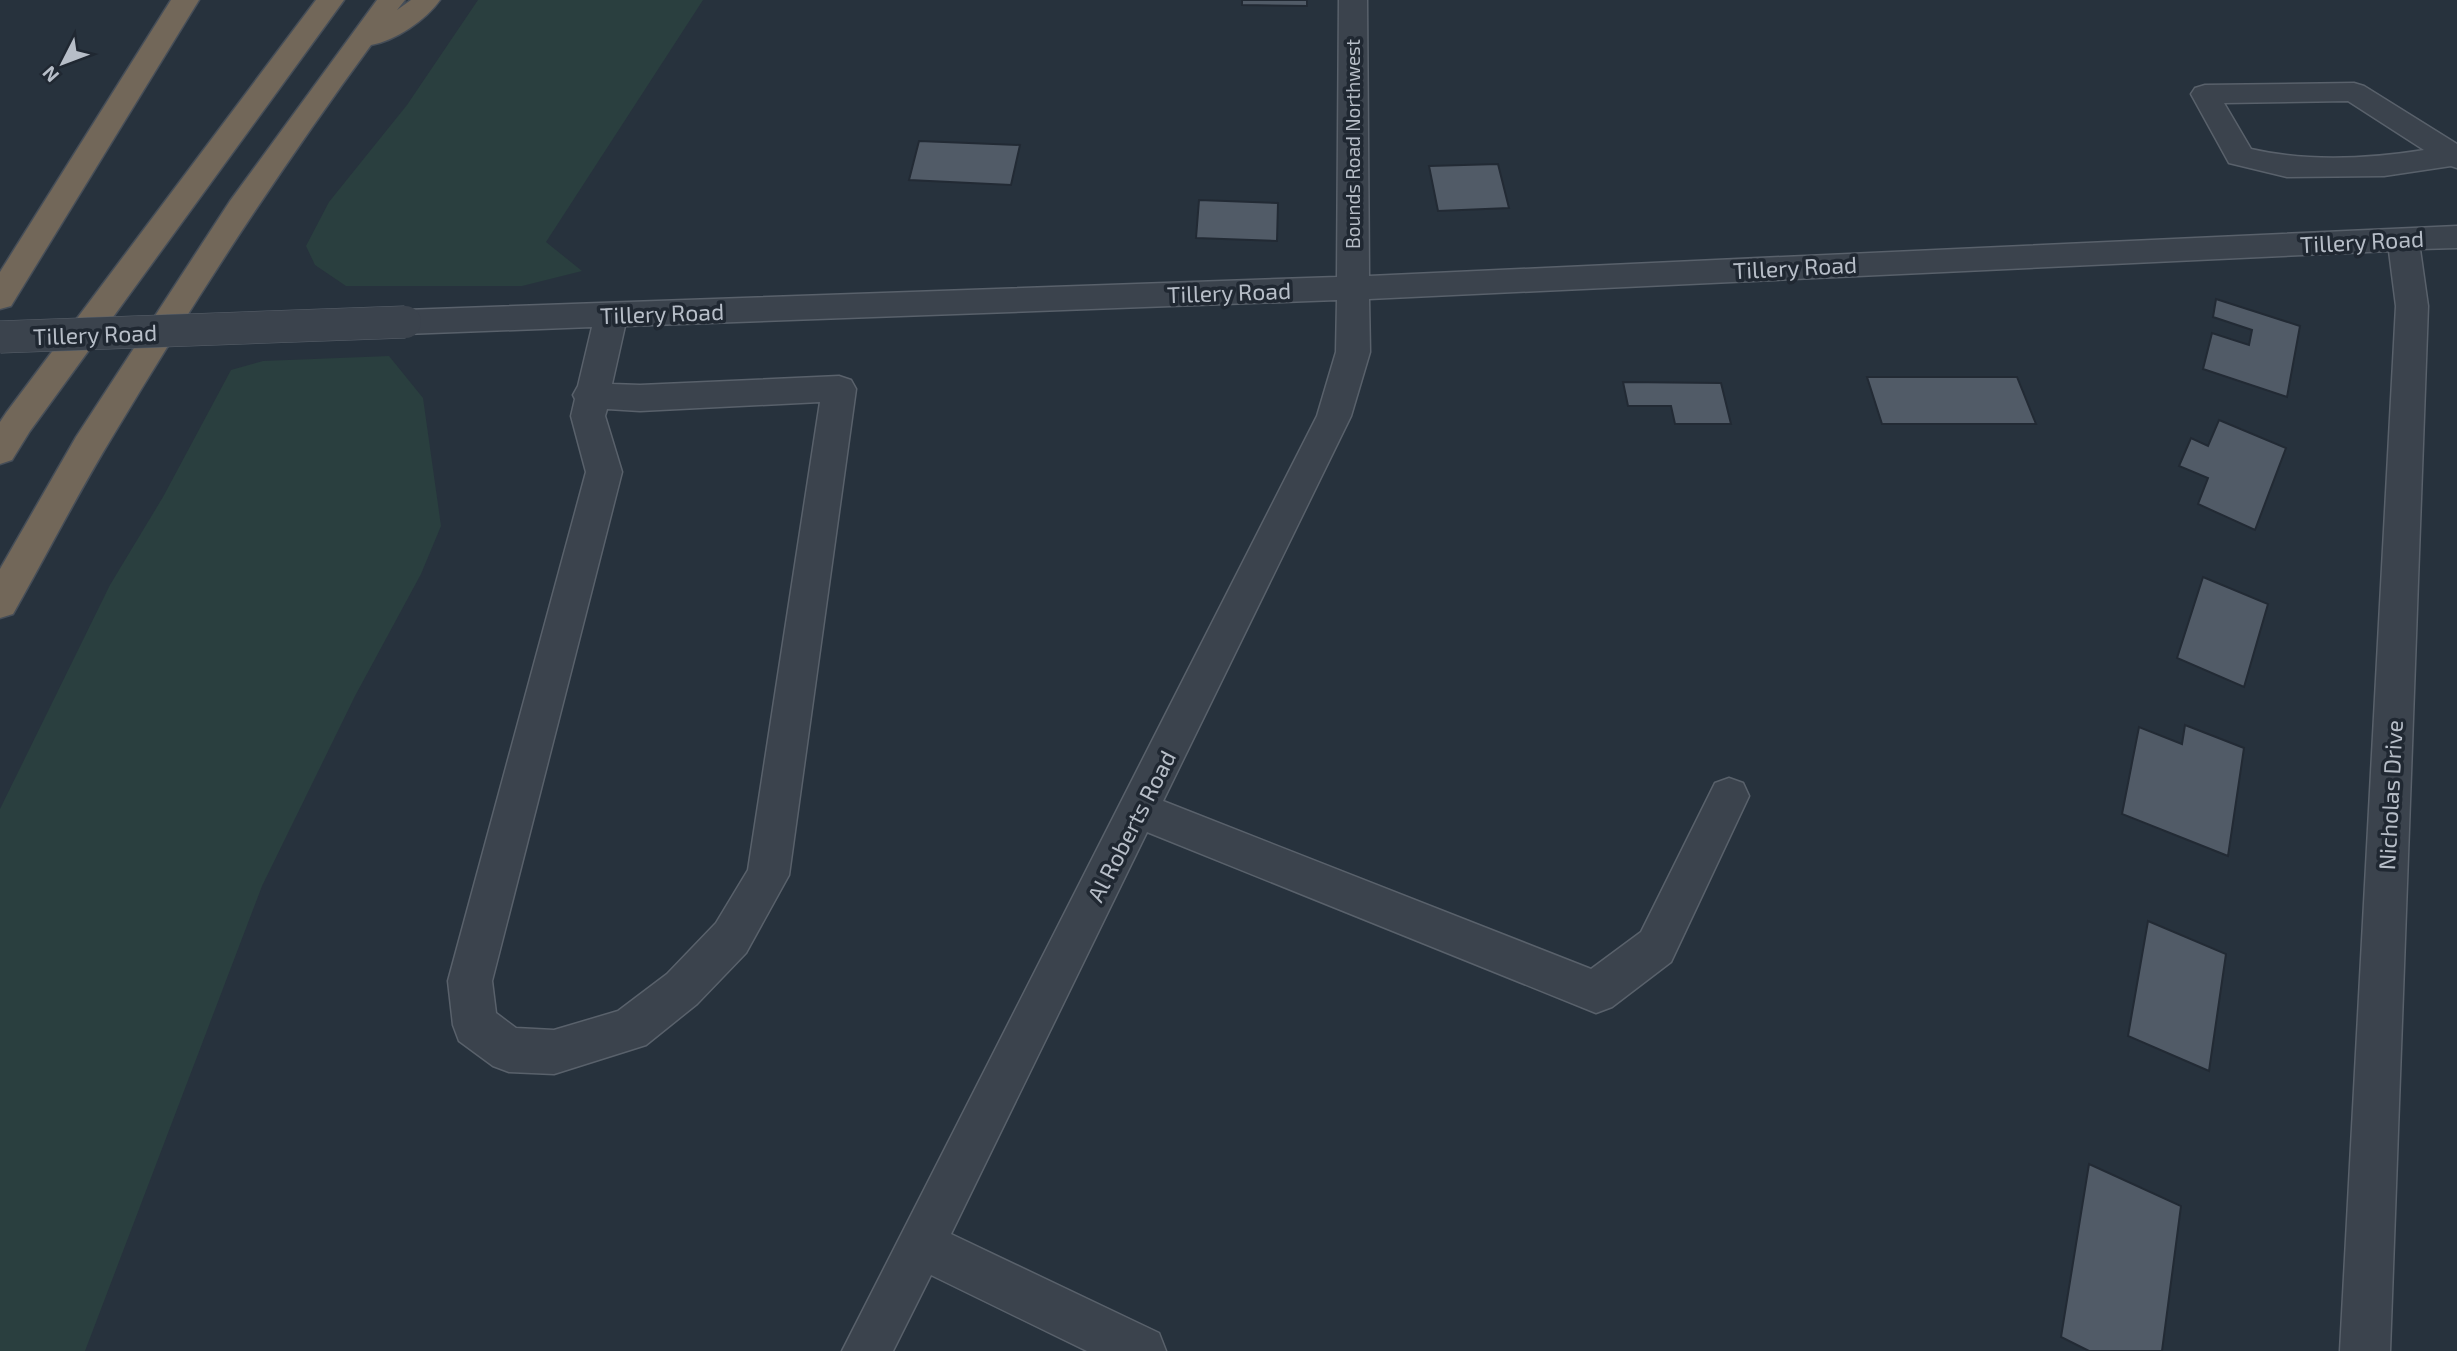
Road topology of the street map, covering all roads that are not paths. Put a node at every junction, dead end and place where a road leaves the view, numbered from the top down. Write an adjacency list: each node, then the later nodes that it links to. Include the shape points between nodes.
1 (185, 0): 11 (highway)
2 (330, 0): 15 (highway)
3 (391, 0): 6 (highway)
4 (426, 0): 6 (highway)
5 (1353, 0): 10 (street, Bounds Road Northwest)
6 (355, 47): 16 (highway, via 216,246 108,414)
7 (2456, 157): 7 (street, via 2384,166 2287,167 2240,156 2205,94 2354,92)
8 (2457, 237): 9 (street, Tillery Road)
9 (2403, 239): 10 (street, Tillery Road); 22 (street, Nicholas Drive, via 2412,306)
10 (1352, 288): 12 (street, Tillery Road); 18 (street, Al Roberts Road, via 1353,352 1334,416)
11 (0, 298)
12 (611, 315): 13 (street, Tillery Road, bridge); 14 (street)
13 (0, 337)
14 (590, 395): 14 (street, via 588,416 604,472 470,981 475,1025 509,1050 554,1052 630,1030 682,989 731,938 768,875 839,389 640,398)
15 (0, 451)
16 (0, 603)
17 (1729, 796): 18 (street, via 1656,947 1595,992)
18 (1139, 810): 19 (street, Al Roberts Road)
19 (920, 1244): 20 (street, Al Roberts Road); 21 (street)
20 (867, 1351)
21 (1141, 1351)
22 (2365, 1351)

